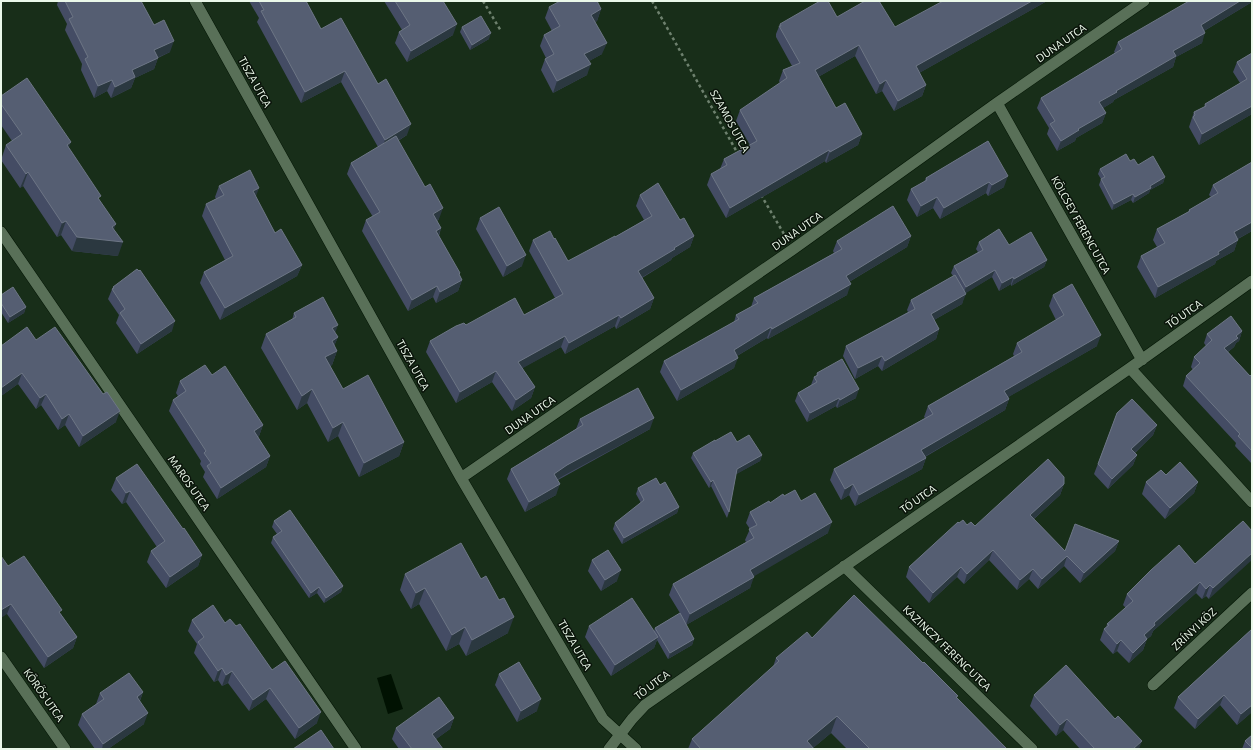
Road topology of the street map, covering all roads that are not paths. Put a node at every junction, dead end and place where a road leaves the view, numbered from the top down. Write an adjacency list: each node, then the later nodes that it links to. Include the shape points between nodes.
1 (195, 1): 8 (street, TISZA UTCA)
2 (1144, 1): 3 (street, DUNA UTCA)
3 (997, 103): 6 (street, KÖLCSEY FERENC UTCA); 8 (street, DUNA UTCA, via 792,250)
4 (1, 232): 16 (street, MAROS UTCA)
5 (1252, 282): 6 (street, TÓ UTCA)
6 (1142, 360): 7 (street, TÓ UTCA)
7 (1130, 368): 9 (street); 10 (street, TÓ UTCA)
8 (461, 478): 14 (street, TISZA UTCA, via 603,719)
9 (1252, 502)
10 (844, 566): 14 (street, TÓ UTCA, via 645,705); 19 (street, KAZINCZY FERENC UTCA)
11 (1252, 593): 13 (street, ZRÍNYI KÖZ)
12 (1, 657): 15 (street, KÖRÖS UTCA)
13 (1154, 685)
14 (619, 734): 17 (street, TÓ UTCA); 18 (street, TISZA UTCA)
15 (65, 749)
16 (356, 749)
17 (609, 749)
18 (636, 749)
19 (1032, 749)

